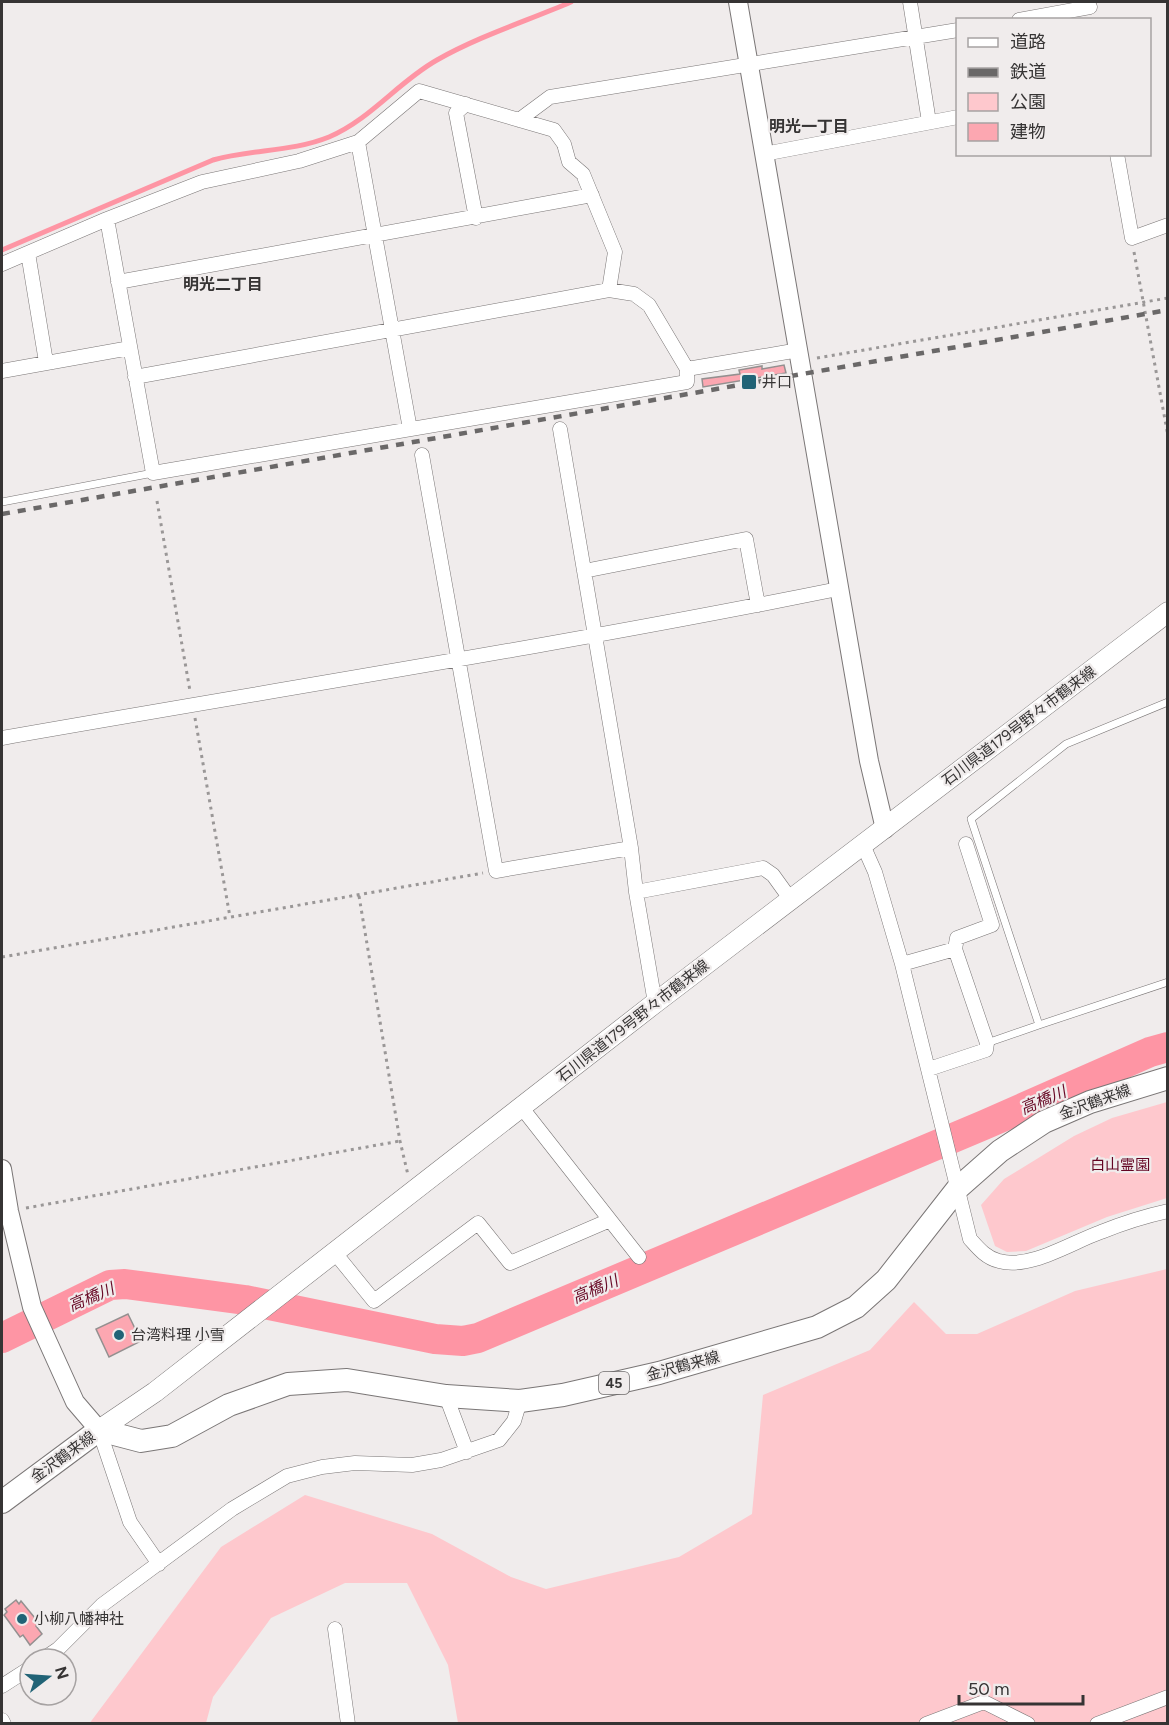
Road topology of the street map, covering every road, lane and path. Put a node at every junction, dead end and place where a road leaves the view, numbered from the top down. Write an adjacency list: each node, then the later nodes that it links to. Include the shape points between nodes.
1 (738, 2): 7 (street)
2 (910, 2): 6 (street)
3 (1090, 9): 4 (street)
4 (1032, 18)
5 (956, 30): 6 (street)
6 (915, 38): 7 (street); 11 (street)
7 (748, 63): 10 (street, via 550,97); 13 (street)
8 (466, 104): 10 (street); 12 (street, via 419,91); 16 (street, via 456,114)
9 (956, 117): 11 (street)
10 (519, 120): 15 (street, via 554,130 564,144 569,162 583,174)
11 (929, 122): 13 (street)
12 (358, 142): 17 (street, via 299,161 202,182); 19 (street)
13 (764, 154): 29 (street)
14 (1117, 156): 20 (street)
15 (592, 195): 16 (street); 24 (street, via 615,252)
16 (476, 218): 19 (street)
17 (107, 219): 21 (street); 23 (street)
18 (1167, 225): 20 (street)
19 (375, 237): 23 (street); 27 (street)
20 (1132, 238): 26 (path)
21 (28, 253): 22 (street); 30 (street)
22 (2, 264)
23 (118, 282): 28 (street)
24 (609, 290): 27 (street); 31 (street, via 634,294 649,305)
25 (1167, 298): 26 (path)
26 (1143, 302): 29 (path); 36 (path)
27 (392, 330): 33 (street); 34 (street)
28 (130, 348): 30 (street); 33 (street)
29 (799, 356): 31 (street); 41 (street)
30 (46, 362): 32 (street)
31 (687, 369): 34 (street, via 687,382)
32 (2, 370)
33 (135, 376): 38 (street)
34 (410, 429): 38 (street)
35 (560, 429): 40 (street)
36 (1167, 436)
37 (422, 455): 45 (street)
38 (153, 473): 39 (lane)
39 (2, 502)
40 (584, 571): 42 (street, via 746,538); 44 (street)
41 (838, 589): 42 (street); 48 (street, via 868,761)
42 (758, 605): 44 (street)
43 (1167, 612): 48 (main road, 石川県道179号野々市鶴来線)
44 (594, 636): 45 (street); 51 (street)
45 (456, 658): 47 (street); 52 (street)
46 (1167, 702): 61 (lane, via 1066,744 971,819)
47 (2, 738)
48 (885, 829): 50 (main road, 石川県道179号野々市鶴来線)
49 (966, 844): 56 (street, via 992,925 957,938)
50 (862, 845): 55 (main road, 石川県道179号野々市鶴来線); 58 (street, via 875,872)
51 (632, 848): 52 (street); 53 (street)
52 (496, 871): 54 (path)
53 (636, 892): 55 (street, via 764,868); 60 (street)
54 (359, 896): 57 (path); 66 (path)
55 (791, 900): 60 (main road, 石川県道179号野々市鶴来線)
56 (955, 949): 58 (street); 62 (street)
57 (2, 957)
58 (902, 964): 63 (street)
59 (1167, 982): 61 (lane)
60 (655, 1003): 65 (main road, 石川県道179号野々市鶴来線)
61 (1039, 1024): 62 (lane)
62 (987, 1043): 63 (street, via 986,1050)
63 (929, 1069): 68 (street)
64 (1167, 1078): 68 (main road, 金沢鶴来線 / 45, via 1090,1102 1044,1122 1000,1151)
65 (522, 1108): 69 (main road, 石川県道179号野々市鶴来線); 72 (street)
66 (400, 1141): 69 (path); 71 (path)
67 (2, 1169): 71 (street)
68 (958, 1188): 70 (street, via 970,1239 983,1253 999,1261 1039,1257); 76 (main road, 金沢鶴来線 / 45, via 886,1280 856,1307 817,1327 659,1372)
69 (412, 1193): 73 (main road, 石川県道179号野々市鶴来線)
70 (1167, 1210)
71 (5, 1212): 77 (street, via 33,1310 75,1402)
72 (610, 1220): 73 (street, via 510,1263 478,1223 374,1301); 74 (street)
73 (335, 1252): 77 (main road, 石川県道179号野々市鶴来線, via 155,1392)
74 (639, 1257)
75 (446, 1396): 76 (main road, 金沢鶴来線 / 45); 77 (main road, 金沢鶴来線 / 45, via 347,1380 288,1384 229,1405 172,1436 141,1441); 78 (street)
76 (520, 1401): 78 (street, via 514,1422 499,1440)
77 (99, 1430): 79 (main road, 金沢鶴来線); 80 (street, via 130,1522)
78 (467, 1452): 80 (street, via 412,1465 355,1464 287,1476 232,1509)
79 (2, 1502)
80 (159, 1564): 82 (street, via 102,1605)
81 (335, 1629): 86 (street)
82 (60, 1647)
83 (18, 1676): 84 (street)
84 (2, 1686)
85 (1167, 1697): 89 (street)
86 (348, 1724)
87 (926, 1724): 88 (street, via 984,1702)
88 (1028, 1724)
89 (1097, 1724)

